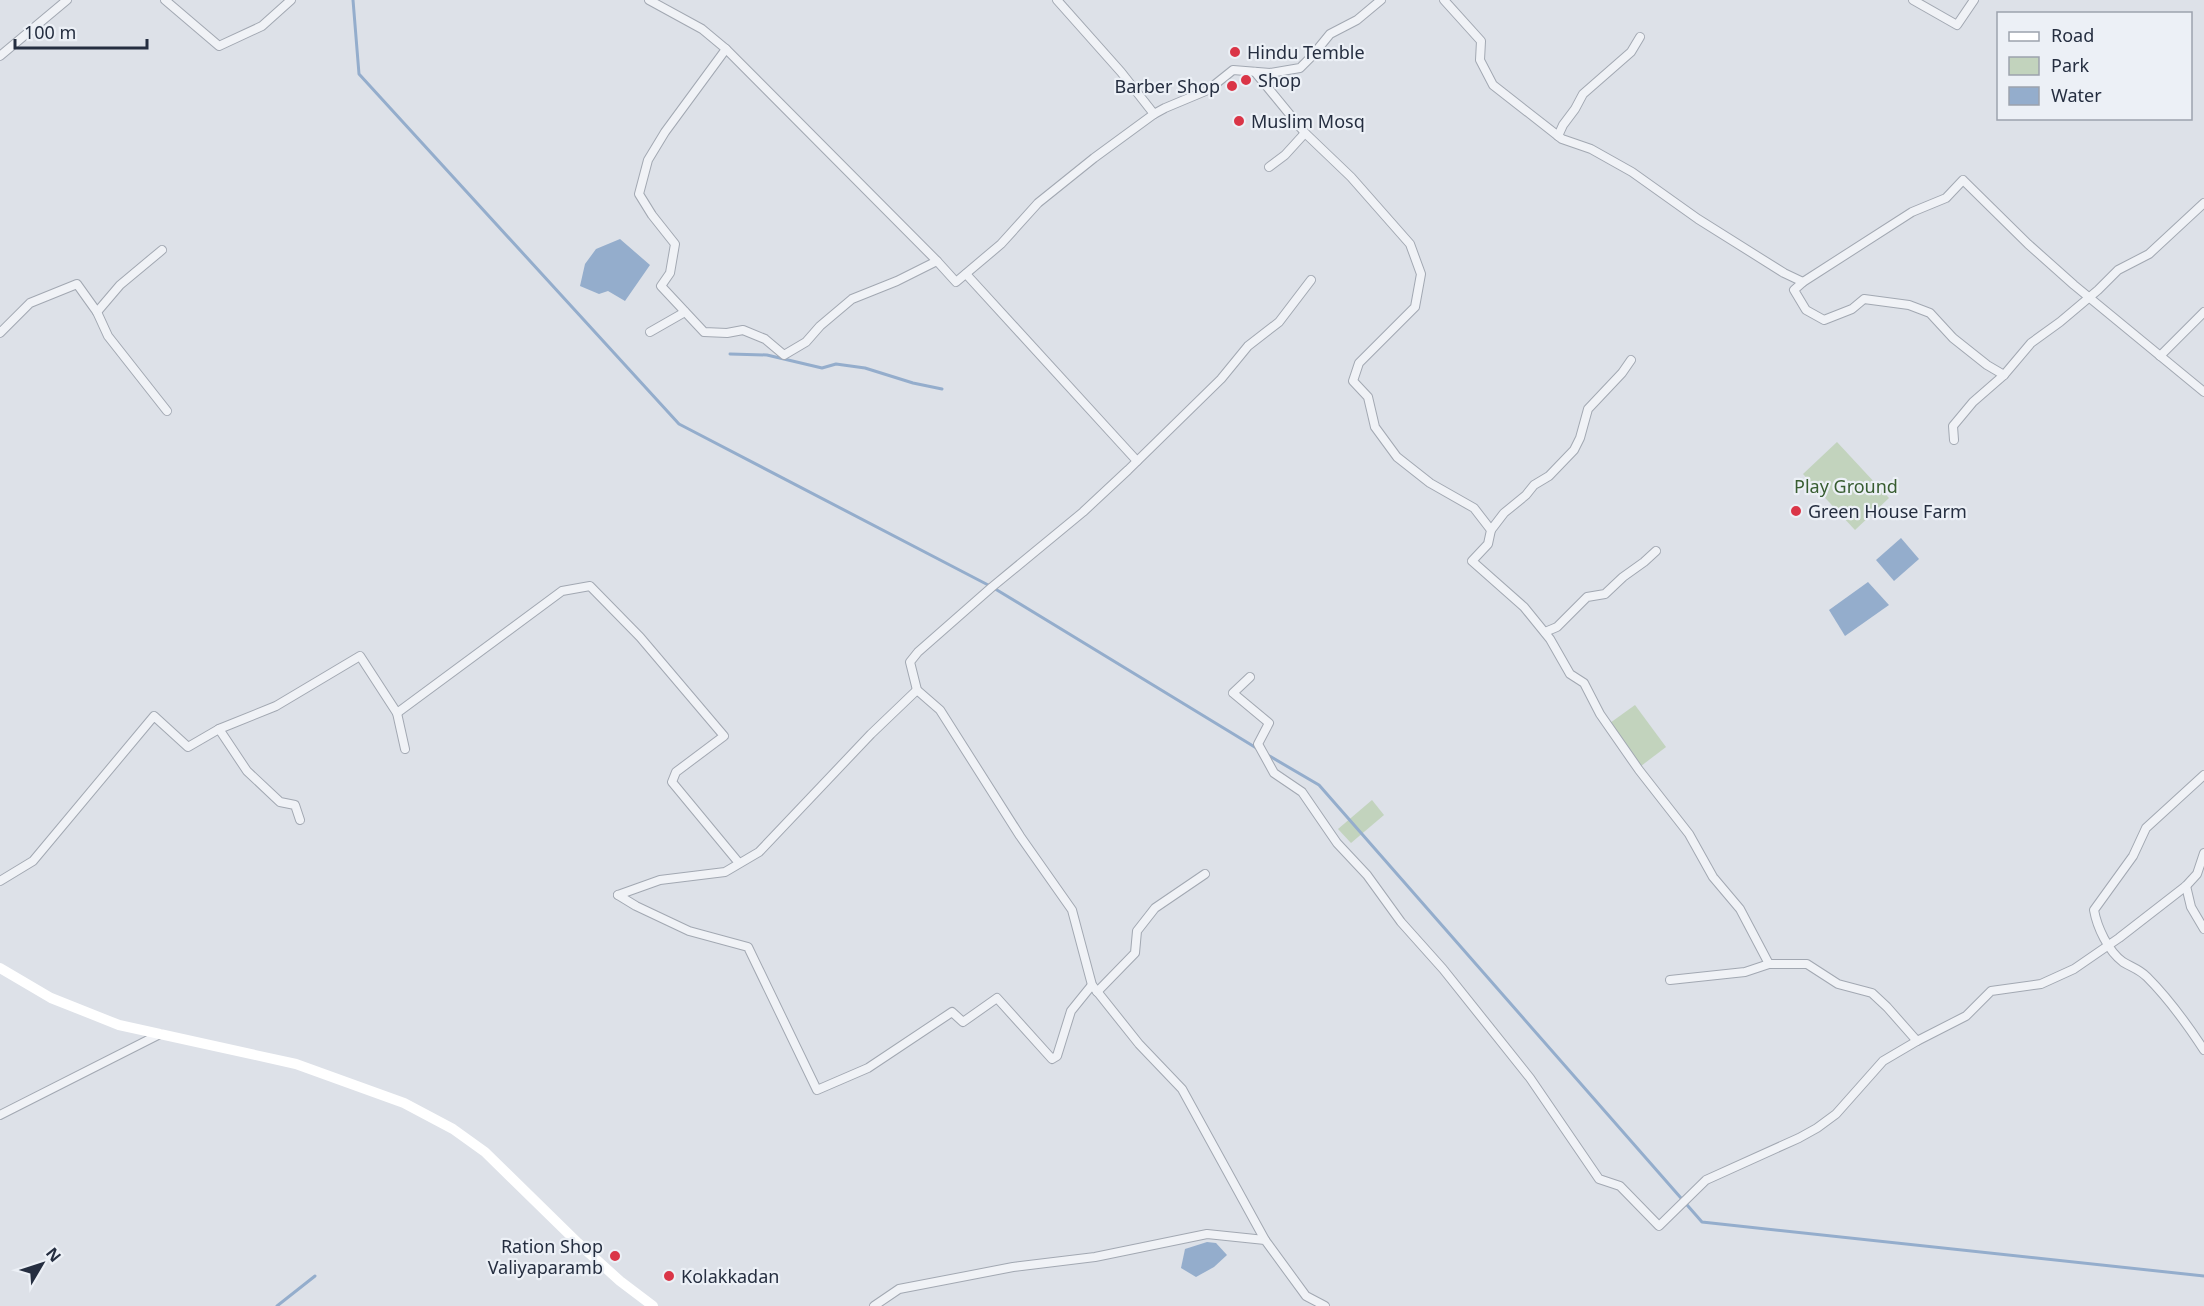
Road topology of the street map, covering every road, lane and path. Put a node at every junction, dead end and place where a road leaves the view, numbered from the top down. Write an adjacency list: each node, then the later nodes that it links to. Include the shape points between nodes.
1 (67, 0): 12 (street)
2 (165, 0): 3 (street, via 219,46 262,26)
3 (291, 0)
4 (649, 0): 11 (street, via 702,29)
5 (1057, 0): 14 (street)
6 (1381, 0): 13 (street, via 1357,20 1329,34 1300,68)
7 (1444, 0): 16 (street, via 1480,41 1480,60 1493,85)
8 (1913, 0): 9 (street, via 1957,25)
9 (1974, 0)
10 (1640, 37): 16 (street, via 1630,52 1583,94)
11 (726, 49): 20 (street); 26 (street, via 648,160 639,194 675,244 670,273 661,286)
12 (0, 56)
13 (1255, 72): 14 (street, via 1233,70 1208,90); 15 (street)
14 (1154, 114): 21 (street, via 1038,203)
15 (1305, 133): 17 (street); 37 (street, via 1351,177 1410,244 1421,274 1415,307 1359,363 1353,381 1368,397 1375,427 1397,457 1430,483 1474,508)
16 (1558, 136): 23 (street, via 1632,172 1698,219)
17 (1269, 167)
18 (2204, 203): 24 (street, via 2149,254 2118,270)
19 (162, 250): 25 (street, via 120,285)
20 (937, 261): 21 (street, via 956,282); 26 (street, via 852,299 806,342 784,355 765,339 743,330 704,332)
21 (966, 274): 36 (street)
22 (1311, 280): 36 (street, via 1279,322 1248,346 1221,379)
23 (1803, 282): 24 (street, via 1912,212 1946,198 1963,180); 32 (street, via 1794,290 1806,310 1824,320 1852,309 1864,299 1909,305 1930,313 1953,338)
24 (2088, 297): 30 (street); 32 (street, via 2031,343)
25 (97, 312): 29 (street, via 77,284 30,303); 34 (street, via 108,336)
26 (686, 312): 28 (street)
27 (2204, 312): 30 (street)
28 (650, 332)
29 (0, 333)
30 (2160, 356): 33 (street)
31 (1631, 360): 37 (street, via 1588,409 1574,450 1504,513)
32 (2004, 375): 35 (street, via 1953,426)
33 (2204, 392)
34 (167, 411)
35 (1954, 440)
36 (1137, 461): 41 (street, via 918,652 909,662)
37 (1491, 530): 39 (street, via 1488,544 1472,561 1524,607)
38 (1656, 551): 39 (street, via 1605,594 1587,597 1557,627)
39 (1545, 633): 54 (street, via 1570,674 1584,683 1600,714 1689,834 1713,877 1740,909)
40 (1250, 677): 59 (street, via 1233,693 1269,723 1258,744 1274,774 1302,792 1337,843 1530,1078 1599,1179 1620,1186 1659,1226 1706,1180 1817,1128 1836,1114 1883,1061)
41 (917, 690): 48 (street, via 759,852); 57 (street, via 940,710 1071,910)
42 (397, 713): 43 (street, via 360,656 276,706); 44 (street); 48 (street, via 562,591 590,586 640,637 724,736 676,772 672,782)
43 (219, 729): 46 (street, via 247,771 280,802 295,805); 50 (street, via 188,747 154,716 33,861)
44 (405, 749)
45 (2204, 775): 53 (street, via 2146,828 2133,856 2094,910 2096,922)
46 (300, 820)
47 (2204, 853): 51 (street, via 2197,874)
48 (739, 863): 57 (street, via 725,872 660,880 618,896 689,932 748,947 816,1090 868,1068 952,1012 963,1022 997,998 1052,1059 1057,1056 1071,1011)
49 (1204, 874): 57 (street, via 1155,908 1137,931 1135,952)
50 (0, 881)
51 (2186, 886): 52 (street, via 2191,907); 53 (street)
52 (2204, 928)
53 (2109, 944): 59 (street, via 2074,969 2041,984 1991,991 1966,1016); 60 (street, via 2124,963 2145,975 2184,1019)
54 (1769, 964): 56 (street, via 1745,972); 59 (street, via 1807,964 1838,984 1872,993)
55 (0, 969): 58 (main road, via 51,998 119,1025)
56 (1670, 980)
57 (1094, 989): 62 (street, via 1182,1089)
58 (160, 1034): 61 (street); 63 (main road, via 296,1064 423,1113 485,1152 578,1243)
59 (1917, 1041)
60 (2204, 1050)
61 (0, 1115)
62 (1265, 1240): 64 (street, via 1207,1234 899,1289); 65 (street, via 1306,1296)
63 (653, 1306)
64 (874, 1306)
65 (1325, 1306)

